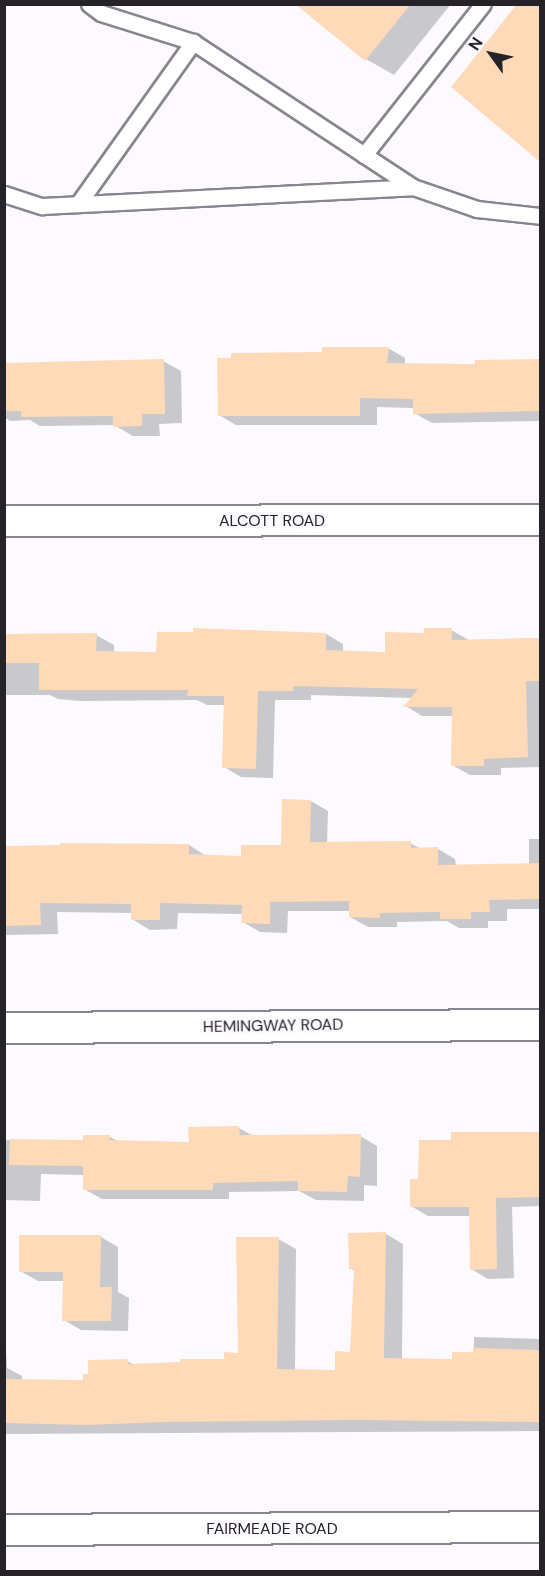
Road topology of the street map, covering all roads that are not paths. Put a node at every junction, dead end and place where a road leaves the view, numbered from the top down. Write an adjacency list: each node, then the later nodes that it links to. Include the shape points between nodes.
1 (89, 4): 3 (lane, via 101,13)
2 (483, 4): 4 (lane)
3 (193, 42): 4 (lane); 7 (lane)
4 (364, 155): 5 (lane)
5 (413, 187): 7 (lane); 8 (lane, via 477,209)
6 (4, 194): 7 (lane, via 42,206)
7 (78, 204)
8 (540, 216)
9 (540, 520): 10 (street, ALCOTT ROAD)
10 (4, 521)
11 (540, 1025): 12 (street, HEMINGWAY ROAD)
12 (4, 1028)
13 (540, 1527): 14 (street, FAIRMEADE ROAD)
14 (4, 1530)

